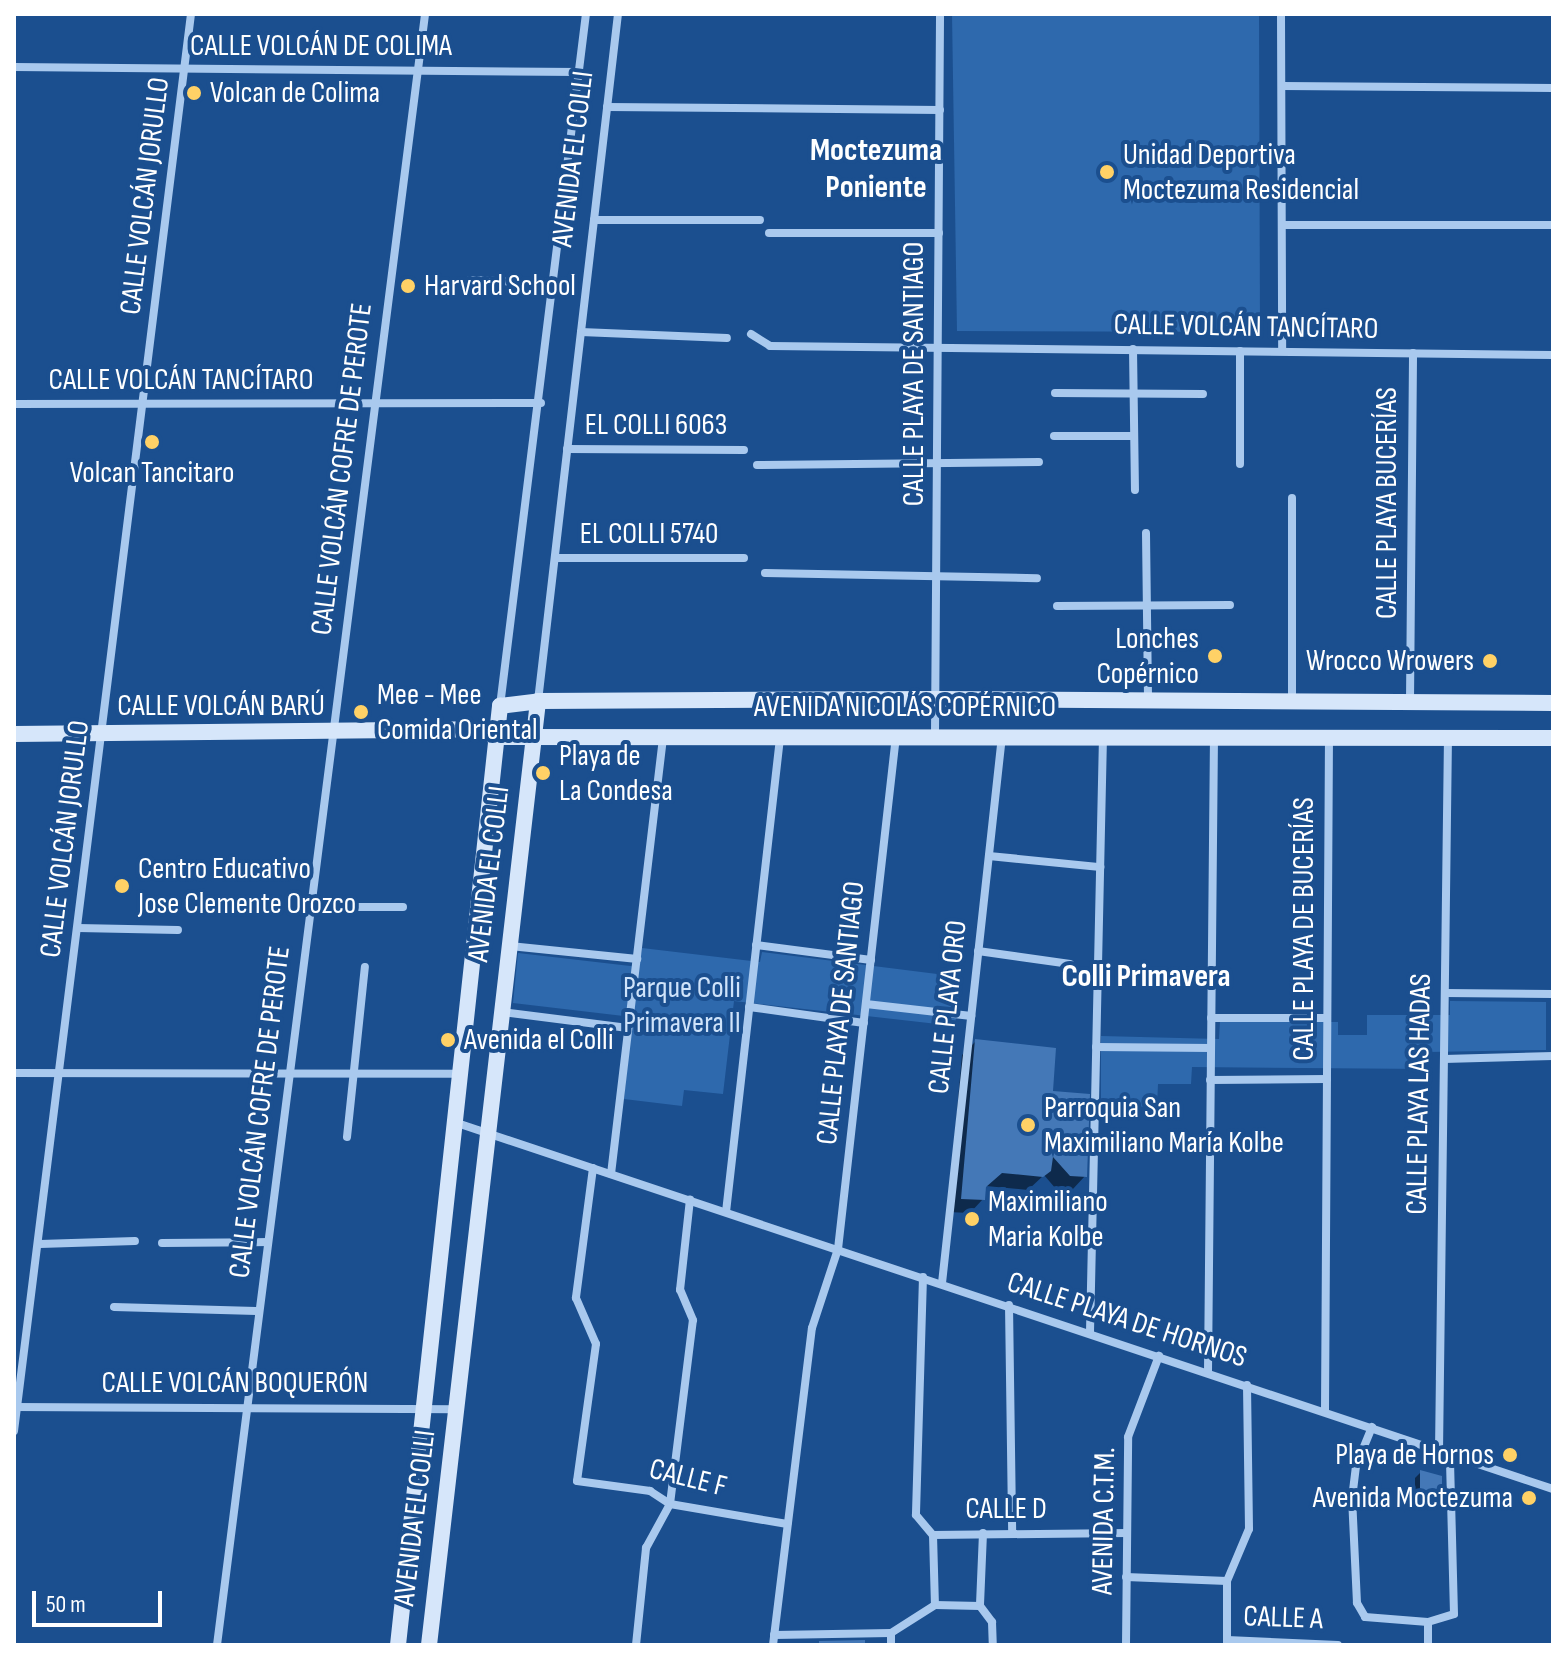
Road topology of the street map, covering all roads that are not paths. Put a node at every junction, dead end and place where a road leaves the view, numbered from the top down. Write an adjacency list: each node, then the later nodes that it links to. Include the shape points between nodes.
1 (191, 14): 8 (street, CALLE VOLCÁN JORULLO)
2 (425, 14): 9 (street, CALLE VOLCÁN COFRE DE PEROTE)
3 (586, 14): 10 (street, AVENIDA EL COLLI)
4 (618, 14): 13 (street, AVENIDA EL COLLI)
5 (940, 14): 14 (street, CALLE PLAYA DE SANTIAGO)
6 (1281, 14): 11 (street)
7 (14, 67): 8 (street, CALLE VOLCÁN DE COLIMA)
8 (184, 69): 9 (street, CALLE VOLCÁN DE COLIMA); 37 (street, CALLE VOLCÁN JORULLO)
9 (417, 71): 10 (street, CALLE VOLCÁN DE COLIMA); 38 (street, CALLE VOLCÁN COFRE DE PEROTE)
10 (579, 72): 22 (street, AVENIDA EL COLLI)
11 (1282, 86): 12 (street); 17 (street)
12 (1553, 88)
13 (607, 107): 14 (street); 15 (street, AVENIDA EL COLLI)
14 (940, 110): 20 (street, CALLE PLAYA DE SANTIAGO)
15 (594, 220): 16 (street); 23 (street, AVENIDA EL COLLI)
16 (760, 220)
17 (1282, 225): 18 (street); 29 (street)
18 (1553, 225)
19 (769, 233): 20 (street)
20 (939, 233): 26 (street, CALLE PLAYA DE SANTIAGO)
21 (470, 280): 22 (street)
22 (555, 283): 35 (street, AVENIDA EL COLLI)
23 (581, 332): 25 (street); 41 (street, AVENIDA EL COLLI)
24 (751, 334): 26 (street, CALLE VOLCÁN TANCÍTARO, via 770,346)
25 (727, 338)
26 (938, 347): 27 (street, CALLE VOLCÁN TANCÍTARO); 44 (street, CALLE PLAYA DE SANTIAGO)
27 (1133, 349): 28 (street, CALLE VOLCÁN TANCÍTARO); 33 (street)
28 (1240, 351): 29 (street, CALLE VOLCÁN TANCÍTARO); 45 (street)
29 (1282, 351): 30 (street, CALLE VOLCÁN TANCÍTARO)
30 (1413, 353): 31 (street, CALLE VOLCÁN TANCÍTARO); 62 (street, CALLE PLAYA BUCERÍAS)
31 (1553, 355)
32 (1055, 393): 33 (street)
33 (1134, 393): 34 (street); 40 (street)
34 (1203, 394)
35 (541, 403): 38 (street, CALLE VOLCÁN TANCÍTARO); 64 (street, AVENIDA EL COLLI)
36 (14, 404): 37 (street, CALLE VOLCÁN TANCÍTARO)
37 (143, 404): 38 (street, CALLE VOLCÁN TANCÍTARO); 70 (street, CALLE VOLCÁN JORULLO)
38 (375, 404): 66 (street, CALLE VOLCÁN COFRE DE PEROTE)
39 (1054, 436): 40 (street)
40 (1134, 436): 47 (street)
41 (567, 449): 42 (street, EL COLLI 6063); 50 (street, AVENIDA EL COLLI)
42 (744, 450)
43 (1039, 462): 44 (street)
44 (937, 463): 46 (street); 53 (street, CALLE PLAYA DE SANTIAGO)
45 (1240, 464)
46 (757, 465)
47 (1135, 490)
48 (1292, 498): 60 (street)
49 (1146, 533): 55 (street)
50 (555, 558): 51 (street, EL COLLI 5740); 61 (street, AVENIDA EL COLLI)
51 (744, 558)
52 (765, 573): 53 (street)
53 (936, 578): 54 (street); 58 (street, CALLE PLAYA DE SANTIAGO)
54 (1037, 578)
55 (1147, 605): 56 (street); 57 (street); 59 (street)
56 (1230, 605)
57 (1057, 606)
58 (935, 699): 59 (street, AVENIDA NICOLÁS COPÉRNICO); 61 (street, AVENIDA NICOLÁS COPÉRNICO); 73 (street, CALLE PLAYA DE SANTIAGO)
59 (1148, 699): 60 (street, AVENIDA NICOLÁS COPÉRNICO)
60 (1292, 700): 62 (street, AVENIDA NICOLÁS COPÉRNICO)
61 (538, 701): 64 (street, AVENIDA NICOLÁS COPÉRNICO); 71 (street, AVENIDA EL COLLI)
62 (1410, 701): 63 (street, AVENIDA NICOLÁS COPÉRNICO)
63 (1553, 703)
64 (500, 706): 65 (street); 79 (street, AVENIDA EL COLLI)
65 (475, 729): 66 (street, CALLE VOLCÁN BARÚ); 79 (street, CALLE VOLCÁN BARÚ)
66 (333, 733): 70 (street, CALLE VOLCÁN BARÚ); 83 (street, CALLE VOLCÁN COFRE DE PEROTE)
67 (14, 734): 70 (street, CALLE VOLCÁN BARÚ)
68 (663, 734): 69 (street, AVENIDA NICOLÁS COPÉRNICO); 71 (street, AVENIDA NICOLÁS COPÉRNICO); 90 (street)
69 (780, 734): 72 (street, AVENIDA NICOLÁS COPÉRNICO); 87 (street)
70 (102, 735): 85 (street, CALLE VOLCÁN JORULLO)
71 (533, 735): 79 (street, AVENIDA NICOLÁS COPÉRNICO); 88 (street, AVENIDA EL COLLI)
72 (896, 735): 73 (street, AVENIDA NICOLÁS COPÉRNICO); 91 (street, CALLE PLAYA DE SANTIAGO)
73 (935, 735): 74 (street, AVENIDA NICOLÁS COPÉRNICO)
74 (1002, 735): 76 (street, AVENIDA NICOLÁS COPÉRNICO); 81 (street, CALLE PLAYA ORO)
75 (1214, 735): 76 (street, AVENIDA NICOLÁS COPÉRNICO); 77 (street, AVENIDA NICOLÁS COPÉRNICO); 100 (street)
76 (1103, 736): 82 (street)
77 (1329, 736): 78 (street, AVENIDA NICOLÁS COPÉRNICO); 101 (street, CALLE PLAYA DE BUCERÍAS)
78 (1448, 736): 80 (street, AVENIDA NICOLÁS COPÉRNICO); 94 (street, CALLE PLAYA LAS HADAS)
79 (497, 737): 112 (street, AVENIDA EL COLLI)
80 (1553, 738)
81 (989, 856): 82 (street); 89 (street, CALLE PLAYA ORO)
82 (1100, 867): 104 (street)
83 (311, 907): 84 (street); 111 (street, CALLE VOLCÁN COFRE DE PEROTE)
84 (403, 907)
85 (78, 928): 86 (street); 109 (street, CALLE VOLCÁN JORULLO)
86 (178, 930)
87 (756, 945): 91 (street); 97 (street)
88 (509, 946): 90 (street); 98 (street, AVENIDA EL COLLI)
89 (978, 951): 92 (street); 99 (street, CALLE PLAYA ORO)
90 (637, 959): 103 (street)
91 (871, 960): 96 (street, CALLE PLAYA DE SANTIAGO)
92 (1070, 964)
93 (365, 967): 110 (street)
94 (1445, 993): 95 (street); 107 (street, CALLE PLAYA LAS HADAS)
95 (1553, 994)
96 (866, 1004): 99 (street); 102 (street, CALLE PLAYA DE SANTIAGO)
97 (749, 1007): 102 (street); 121 (street)
98 (501, 1012): 103 (street); 116 (street, AVENIDA EL COLLI)
99 (971, 1016): 128 (street, CALLE PLAYA ORO)
100 (1211, 1018): 101 (street); 105 (street)
101 (1327, 1018): 113 (street, CALLE PLAYA DE BUCERÍAS)
102 (864, 1023): 126 (street, CALLE PLAYA DE SANTIAGO)
103 (628, 1028): 119 (street)
104 (1096, 1047): 105 (street); 132 (street)
105 (1211, 1048): 114 (street)
106 (1553, 1056): 107 (street)
107 (1444, 1059): 143 (street, CALLE PLAYA LAS HADAS)
108 (14, 1073): 109 (street)
109 (59, 1073): 111 (street); 125 (street, CALLE VOLCÁN JORULLO)
110 (352, 1073): 111 (street); 112 (street); 117 (street)
111 (289, 1074): 123 (street, CALLE VOLCÁN COFRE DE PEROTE)
112 (463, 1074): 115 (street, AVENIDA EL COLLI)
113 (1327, 1079): 114 (street); 140 (street, CALLE PLAYA DE BUCERÍAS)
114 (1210, 1080): 134 (street)
115 (457, 1123): 116 (street, CALLE PLAYA DE HORNOS); 138 (street, AVENIDA EL COLLI)
116 (488, 1133): 118 (street, CALLE PLAYA DE HORNOS); 139 (street, AVENIDA EL COLLI)
117 (347, 1137)
118 (593, 1168): 119 (street, CALLE PLAYA DE HORNOS); 146 (street, CALLE F, via 576,1298 596,1344 577,1481 650,1491)
119 (611, 1174): 120 (street, CALLE PLAYA DE HORNOS)
120 (690, 1200): 121 (street, CALLE PLAYA DE HORNOS); 146 (street, via 680,1290 693,1320)
121 (726, 1212): 126 (street, CALLE PLAYA DE HORNOS)
122 (135, 1241): 125 (street)
123 (268, 1242): 124 (street); 131 (street, CALLE VOLCÁN COFRE DE PEROTE)
124 (162, 1243)
125 (40, 1244): 136 (street, CALLE VOLCÁN JORULLO)
126 (838, 1249): 127 (street, CALLE PLAYA DE HORNOS); 147 (street, CALLE PLAYA DE SANTIAGO, via 812,1328)
127 (923, 1277): 128 (street, CALLE PLAYA DE HORNOS); 151 (street, via 916,1515)
128 (942, 1283): 129 (street, CALLE PLAYA DE HORNOS)
129 (1009, 1305): 132 (street, CALLE PLAYA DE HORNOS); 148 (street)
130 (114, 1307): 131 (street)
131 (259, 1311): 137 (street, CALLE VOLCÁN COFRE DE PEROTE)
132 (1090, 1332): 133 (street, CALLE PLAYA DE HORNOS)
133 (1159, 1356): 134 (street, CALLE PLAYA DE HORNOS); 150 (street, AVENIDA C.T.M., via 1128,1437)
134 (1208, 1372): 135 (street, CALLE PLAYA DE HORNOS)
135 (1247, 1385): 140 (street, CALLE PLAYA DE HORNOS); 153 (street, via 1244,1461 1249,1529)
136 (16, 1407): 137 (street, CALLE VOLCÁN BOQUERÓN); 142 (street, CALLE VOLCÁN JORULLO)
137 (247, 1407): 138 (street, CALLE VOLCÁN BOQUERÓN); 161 (street, CALLE VOLCÁN COFRE DE PEROTE)
138 (425, 1407): 139 (street, CALLE VOLCÁN BOQUERÓN); 162 (street, AVENIDA EL COLLI)
139 (456, 1409): 163 (street, AVENIDA EL COLLI)
140 (1325, 1411): 141 (street, CALLE PLAYA DE HORNOS)
141 (1372, 1427): 143 (street, CALLE PLAYA DE HORNOS); 156 (street, via 1353,1481 1360,1615)
142 (14, 1431)
143 (1439, 1452): 144 (street, CALLE PLAYA DE HORNOS)
144 (1450, 1457): 145 (street, CALLE PLAYA DE HORNOS); 156 (street, via 1454,1614)
145 (1553, 1489)
146 (670, 1504): 147 (street, CALLE F); 164 (street, via 646,1548)
147 (787, 1524): 158 (street, CALLE PLAYA DE SANTIAGO)
148 (1012, 1532): 149 (street, CALLE D); 150 (street, CALLE D)
149 (983, 1533): 151 (street, CALLE D); 155 (street)
150 (1127, 1533): 152 (street, AVENIDA C.T.M.)
151 (933, 1535): 154 (street)
152 (1126, 1577): 153 (street); 167 (street, AVENIDA C.T.M.)
153 (1227, 1581): 159 (street)
154 (935, 1605): 155 (street); 157 (street)
155 (980, 1606): 166 (street, via 992,1622)
156 (1428, 1622): 168 (street)
157 (891, 1633): 158 (street); 165 (street)
158 (773, 1640)
159 (1227, 1642): 160 (street, CALLE A)
160 (1338, 1644)
161 (217, 1645)
162 (398, 1645)
163 (429, 1645)
164 (636, 1645)
165 (891, 1645)
166 (993, 1645)
167 (1126, 1645)
168 (1428, 1645)

